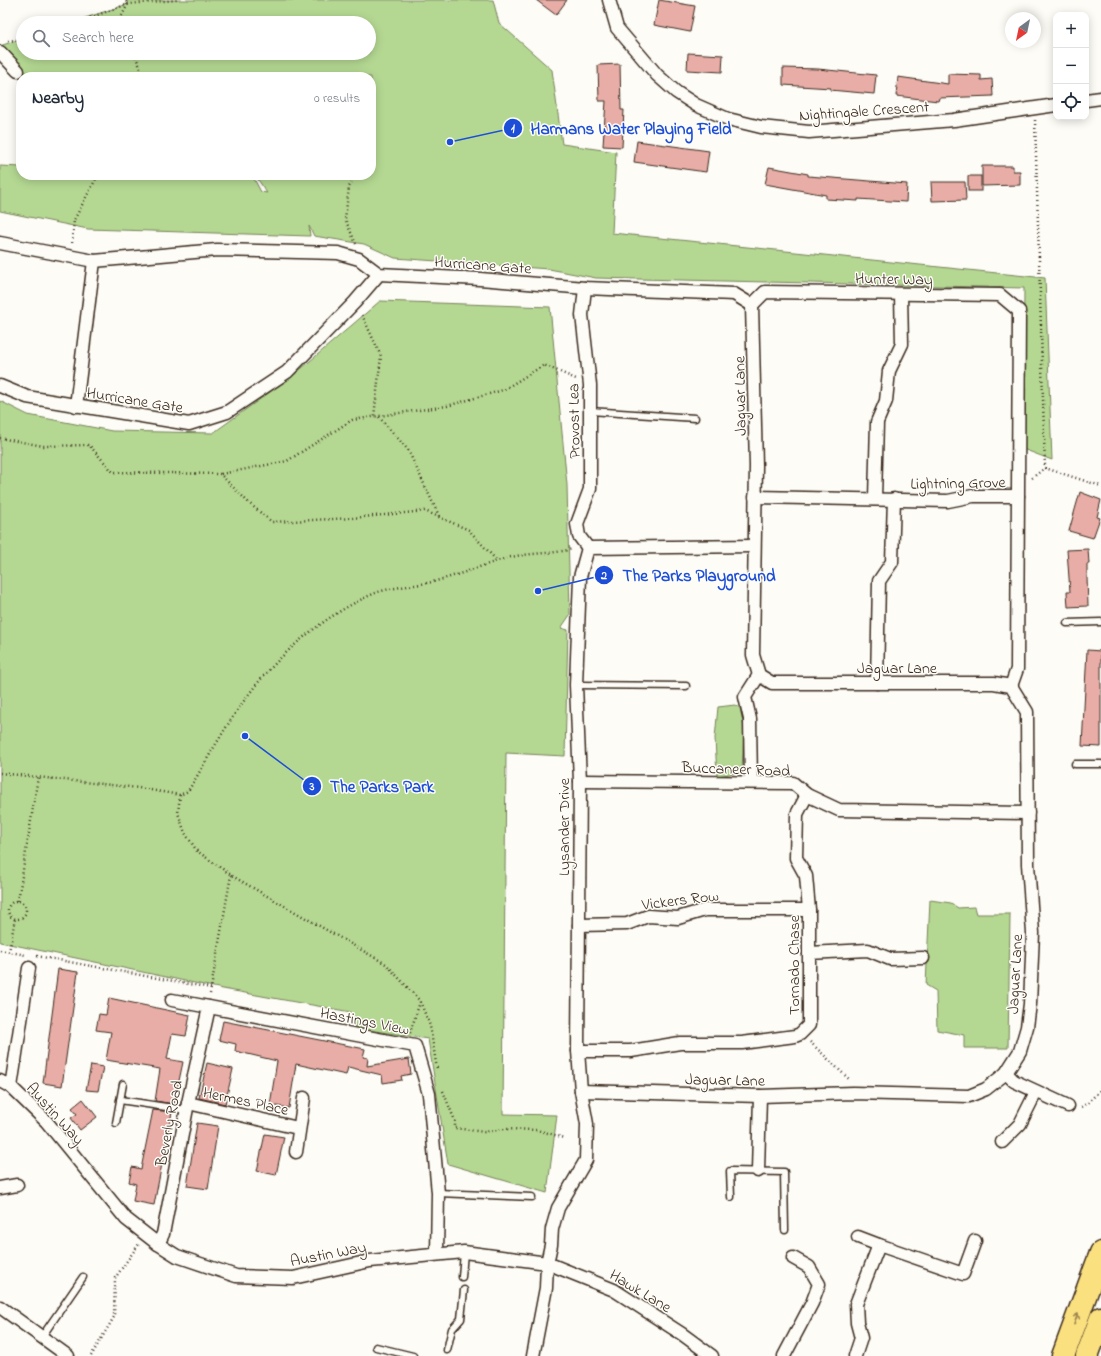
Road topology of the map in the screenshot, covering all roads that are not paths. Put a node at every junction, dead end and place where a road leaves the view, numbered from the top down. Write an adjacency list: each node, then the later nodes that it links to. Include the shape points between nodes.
1 (609, 0): 6 (street, Nightingale Crescent, via 617,28 646,64 676,92 696,105 728,119 761,127 809,132 954,120)
2 (0, 52): 3 (street)
3 (18, 71)
4 (1101, 98): 5 (street)
5 (1089, 100)
6 (1053, 105)
7 (0, 243): 8 (street)
8 (94, 261): 9 (street, via 217,250 338,254 359,259); 14 (street)
9 (378, 274): 10 (street, Hurricane Gate); 14 (street, Hurricane Gate, via 356,302 287,372 227,412 189,424)
10 (585, 288): 12 (street, via 734,294); 15 (street, Provost Lea, via 582,315 590,385)
11 (901, 294): 12 (street, Hunter Way, via 765,292); 17 (street, Hunter Way, via 1000,295 1019,311); 19 (street, via 902,344 889,371 886,401 877,422)
12 (752, 305): 18 (street, Jaguar Lane)
13 (0, 386): 14 (street, Hurricane Gate, via 27,397)
14 (76, 406)
15 (590, 411): 16 (lane); 22 (street, Provost Lea, via 590,489 577,524 579,536)
16 (695, 418)
17 (1018, 496): 20 (street, Lightning Grove, via 973,496 948,500); 29 (street, Lightning Grove, via 1017,669)
18 (755, 497): 19 (street, Lightning Grove); 21 (street, Jaguar Lane)
19 (875, 499): 20 (street, Lightning Grove)
20 (894, 499): 26 (street, via 892,562 880,581)
21 (754, 546): 22 (street); 25 (street, Jaguar Lane, via 753,655)
22 (588, 548): 27 (street, Lysander Drive, via 580,577)
23 (1101, 622): 24 (lane)
24 (1067, 623)
25 (759, 676): 26 (street, Jaguar Lane, via 772,683); 33 (street, via 745,697 750,719)
26 (878, 683): 29 (street, Jaguar Lane, via 994,683)
27 (576, 685): 28 (lane); 32 (street, Lysander Drive)
28 (686, 686)
29 (1011, 686): 35 (street, Jaguar Lane, via 1027,712)
30 (1075, 764): 31 (lane)
31 (1101, 764)
32 (580, 781): 33 (street, Buccaneer Road); 37 (street, Lysander Drive)
33 (751, 782): 34 (street, Buccaneer Road, via 793,783)
34 (807, 795): 35 (street, Buccaneer Road, via 838,810); 36 (street, Tornado Chase, via 797,814 796,858 806,876)
35 (1028, 813): 44 (street, Jaguar Lane, via 1032,933 1030,1004 1020,1051)
36 (809, 910): 37 (street, Vickers Row, via 705,910 678,918 648,916 627,924); 38 (street, Tornado Chase)
37 (580, 925): 43 (street, Lysander Drive)
38 (809, 953): 39 (street, via 868,950 890,959); 43 (street, Tornado Chase, via 809,1024 800,1034 742,1043 680,1043 631,1051)
39 (923, 958)
40 (29, 968): 47 (street)
41 (172, 1000): 42 (street, Hastings View)
42 (209, 1007): 54 (street, Beverly Road); 62 (street, Hastings View, via 415,1046 429,1094)
43 (578, 1051): 48 (street, Lysander Drive)
44 (1006, 1073): 49 (street, via 1014,1081); 50 (street, Jaguar Lane, via 986,1089 969,1096 853,1093)
45 (0, 1081): 47 (street, Austin Way)
46 (123, 1084): 52 (lane)
47 (11, 1088): 68 (street, Austin Way, via 46,1121 126,1220)
48 (581, 1091): 50 (street, Jaguar Lane); 74 (street, Lysander Drive, via 587,1124 586,1160 558,1208)
49 (1036, 1092): 53 (street); 57 (street, via 1020,1124)
50 (760, 1096): 59 (street)
51 (304, 1098): 56 (street, Hermes Place)
52 (120, 1100): 54 (lane); 55 (lane)
53 (1068, 1106)
54 (187, 1107): 56 (street, Hermes Place); 68 (street, Beverly Road, via 163,1234)
55 (116, 1123)
56 (298, 1128): 58 (street, Hermes Place)
57 (1002, 1142)
58 (296, 1152)
59 (758, 1171): 64 (lane, via 730,1171); 65 (lane, via 784,1172)
60 (17, 1185): 61 (street)
61 (0, 1188)
62 (438, 1193): 63 (lane); 72 (street, Hastings View)
63 (532, 1197)
64 (730, 1198)
65 (785, 1230)
66 (858, 1237): 69 (street)
67 (975, 1241): 69 (street, via 963,1274)
68 (158, 1244): 72 (street, Austin Way, via 176,1256 236,1276 294,1278 370,1261)
69 (879, 1245): 88 (street, via 856,1304 861,1338)
70 (464, 1252): 72 (street, Austin Way); 74 (street, Austin Way); 76 (lane)
71 (1101, 1252): 89 (highway, one-way to 71)
72 (437, 1254)
73 (793, 1258): 87 (street, via 809,1267 819,1284 812,1303)
74 (547, 1263): 85 (street, Lysander Drive, via 546,1288); 86 (street, Hawk Lane, via 614,1290)
75 (82, 1277): 80 (lane)
76 (462, 1277)
77 (464, 1290): 82 (lane, via 461,1319 452,1329)
78 (0, 1308): 80 (street)
79 (1101, 1318): 90 (highway)
80 (41, 1338): 83 (street)
81 (376, 1347): 84 (lane)
82 (447, 1350)
83 (68, 1356)
84 (413, 1356)
85 (534, 1356)
86 (712, 1356)
87 (784, 1356)
88 (855, 1356)
89 (1063, 1356)
90 (1087, 1356)

